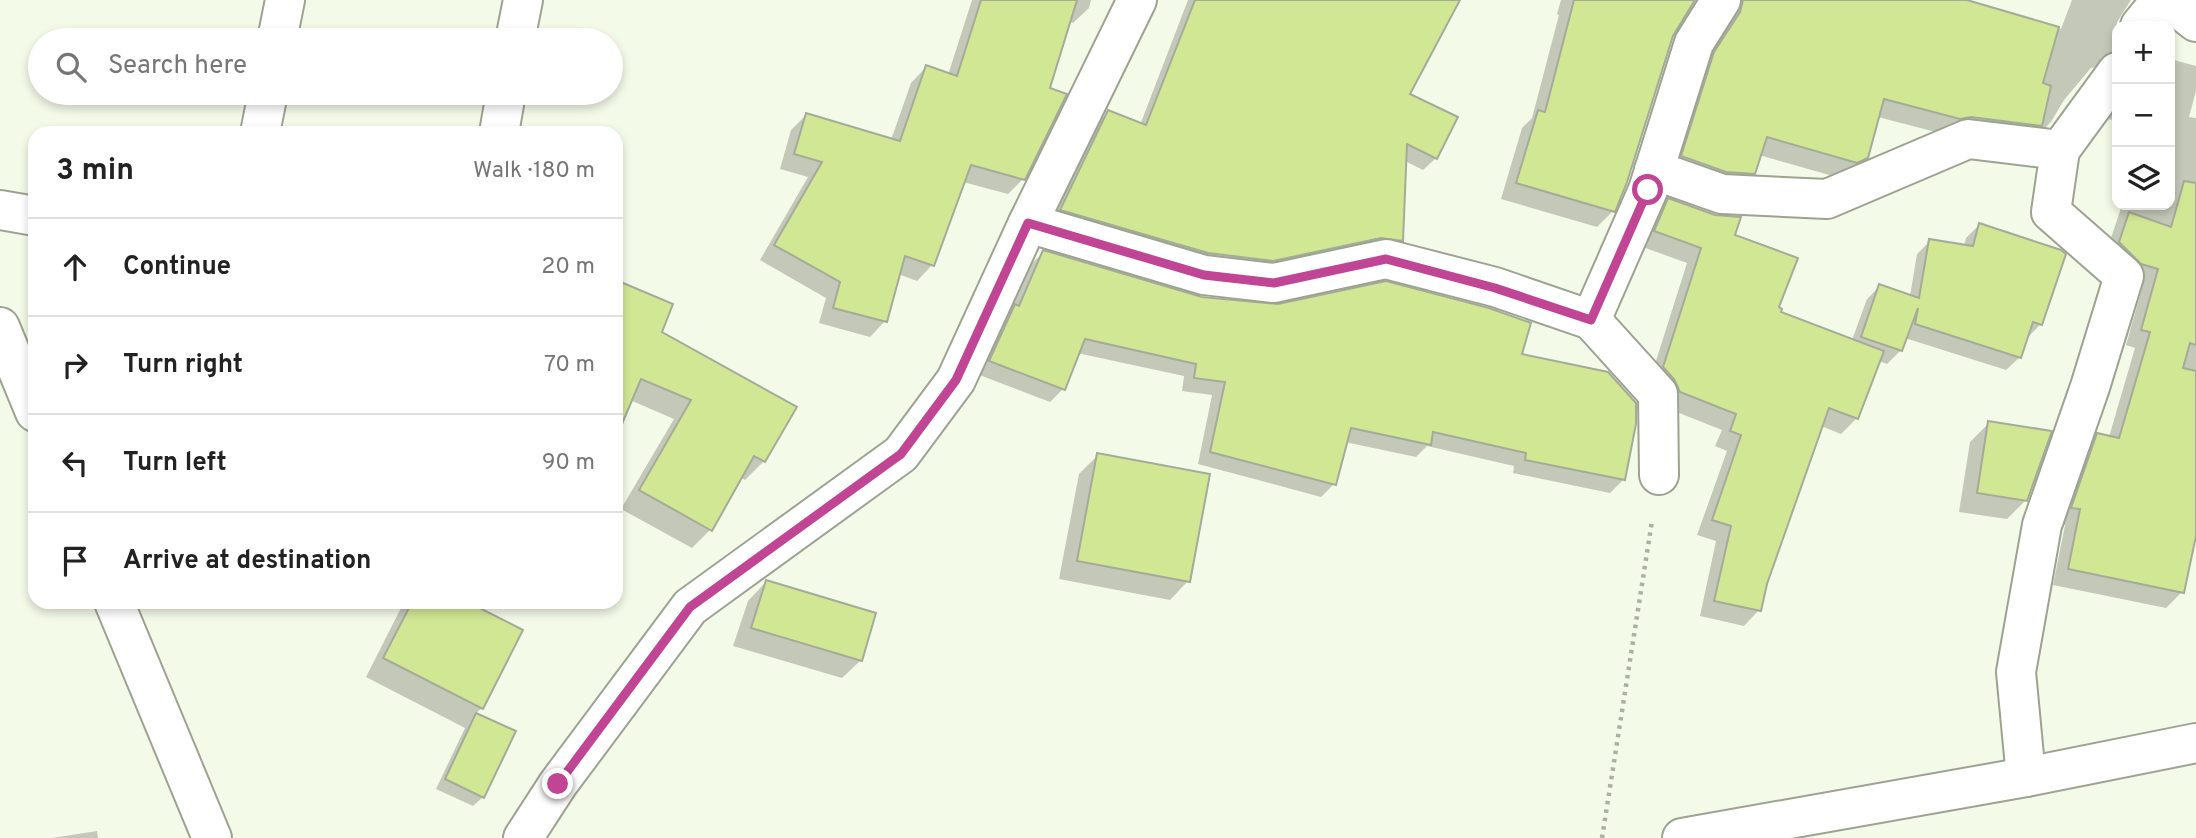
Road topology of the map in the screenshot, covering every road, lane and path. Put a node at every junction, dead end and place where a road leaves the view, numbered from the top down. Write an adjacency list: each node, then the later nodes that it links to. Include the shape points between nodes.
1 (285, 0): 9 (street)
2 (523, 0): 10 (street)
3 (1137, 0): 20 (street)
4 (1721, 0): 17 (street, via 1693,43)
5 (2161, 0): 7 (street)
6 (2168, 0): 8 (street)
7 (2144, 21)
8 (2196, 22)
9 (279, 28)
10 (517, 28)
11 (2112, 79): 16 (street)
12 (266, 105): 14 (street)
13 (504, 105): 15 (street)
14 (261, 126)
15 (500, 126)
16 (2060, 150): 17 (street, via 1968,139 1827,199 1722,194); 27 (street, via 2051,212 2124,276 2042,525 2016,671)
17 (1654, 170): 21 (street)
18 (0, 210): 19 (street)
19 (28, 215)
20 (1028, 223): 21 (street, via 1204,275 1274,283 1386,259); 29 (street, via 956,380 901,454 690,607)
21 (1591, 320): 24 (street, via 1658,394)
22 (0, 327): 23 (street)
23 (28, 395)
24 (1659, 475): 30 (path)
25 (117, 609): 28 (street)
26 (2196, 743): 27 (street)
27 (2026, 777): 31 (street)
28 (212, 838)
29 (523, 838)
30 (1602, 838)
31 (1682, 838)

